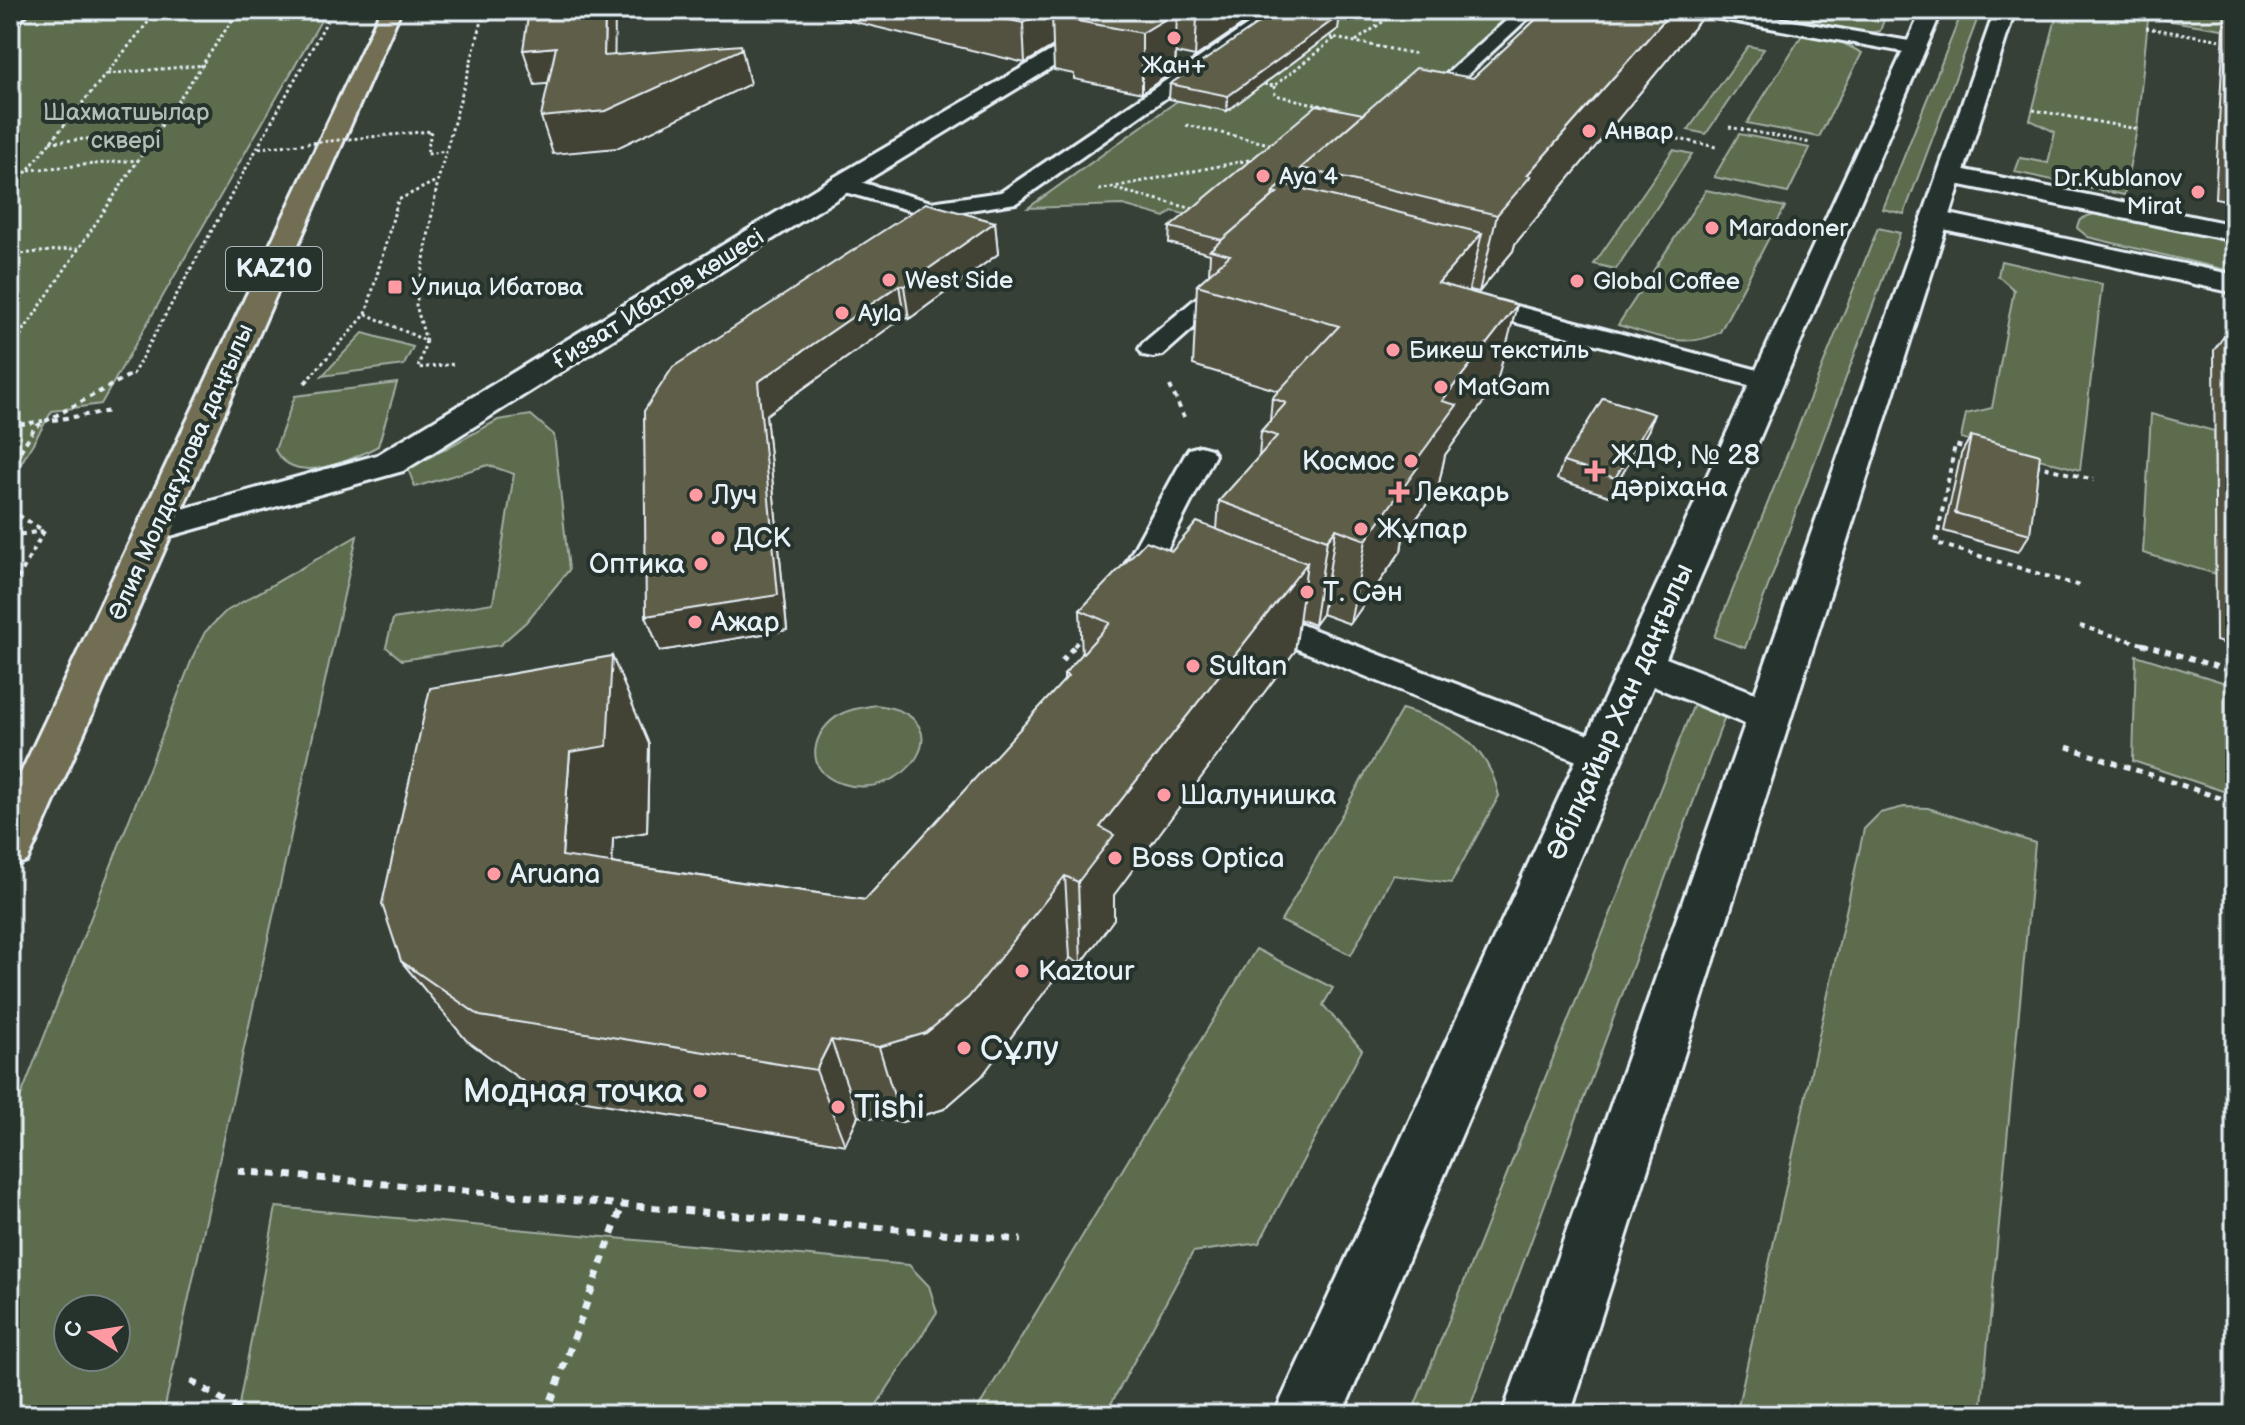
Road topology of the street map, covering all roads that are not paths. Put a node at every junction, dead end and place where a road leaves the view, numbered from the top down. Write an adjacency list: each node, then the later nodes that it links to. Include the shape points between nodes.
1 (20, 10): 8 (main road)
2 (391, 10): 25 (main road, Әлия Молдағұлова даңғылы / KAZ10)
3 (1136, 10): 14 (main road, Ғиззат Ибатов көшесі)
4 (1282, 10): 11 (lane)
5 (1528, 10): 12 (lane)
6 (1698, 10): 9 (lane)
7 (2005, 10): 13 (main road)
8 (10, 20)
9 (1924, 29): 23 (main road, Әбілқайыр Хан даңғылы)
10 (1170, 61): 11 (lane)
11 (1199, 67): 14 (lane, via 1008,198 930,209)
12 (1395, 131)
13 (1950, 175): 15 (main road); 16 (main road)
14 (842, 184): 25 (main road, Ғиззат Ибатов көшесі, via 390,463)
15 (2093, 204): 17 (main road); 18 (main road, via 2071,206 2056,218)
16 (1935, 219): 18 (main road); 29 (main road)
17 (2235, 233)
18 (2085, 252): 20 (main road)
19 (1258, 258): 22 (lane)
20 (2235, 284)
21 (1446, 295): 23 (lane)
22 (1153, 349)
23 (1767, 381): 28 (main road, Әбілқайыр Хан даңғылы)
24 (1200, 455): 26 (lane, via 1138,572)
25 (156, 528): 31 (main road, Әлия Молдағұлова даңғылы / KAZ10)
26 (1181, 589)
27 (1224, 606): 30 (lane)
28 (1640, 664): 29 (main road); 30 (main road, Әбілқайыр Хан даңғылы)
29 (1769, 716): 33 (main road)
30 (1601, 755): 32 (main road, Әбілқайыр Хан даңғылы)
31 (10, 847)
32 (1308, 1415)
33 (1536, 1415)

